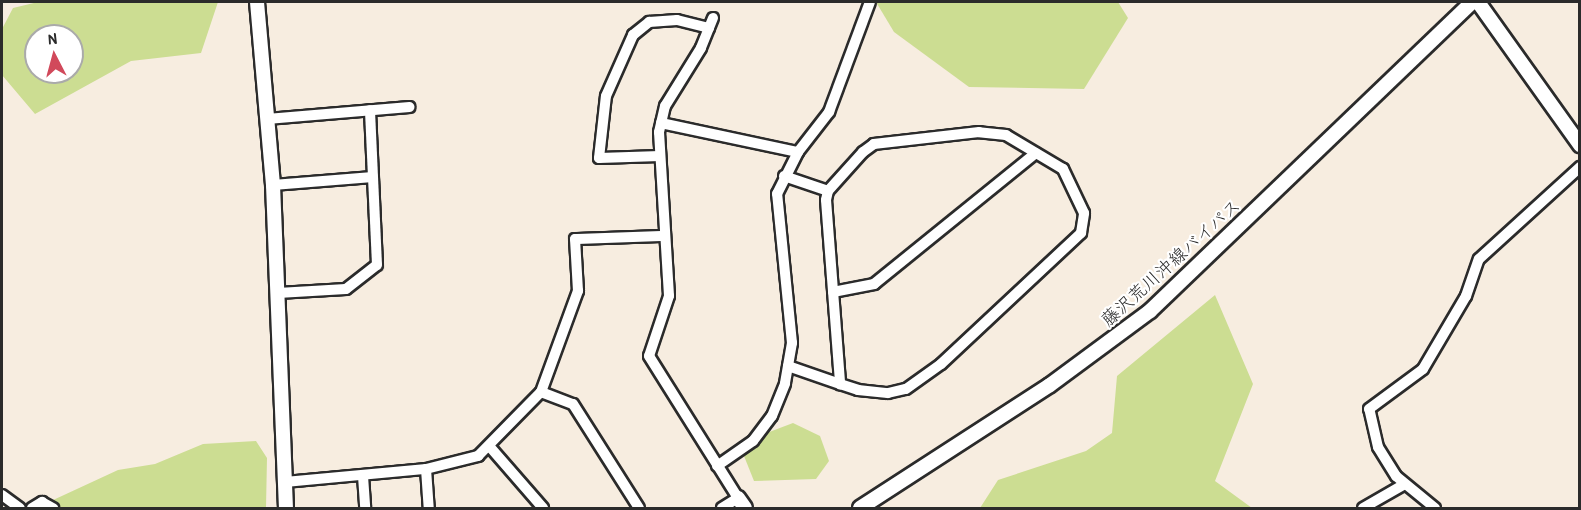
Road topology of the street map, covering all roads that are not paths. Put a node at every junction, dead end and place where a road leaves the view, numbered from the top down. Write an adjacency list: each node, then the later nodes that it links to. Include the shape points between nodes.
1 (257, 2): 7 (main road)
2 (870, 2): 10 (street, via 829,112)
3 (1472, 2): 42 (main road, 藤沢荒川沖線バイパス, via 1150,311 1050,385)
4 (1478, 2): 9 (main road)
5 (410, 107): 6 (street)
6 (370, 110): 7 (street); 15 (street)
7 (267, 119): 16 (main road)
8 (661, 123): 10 (street); 12 (street); 12 (street, via 678,80 702,48 711,23 649,22 633,35 606,96 599,158)
9 (1580, 145)
10 (798, 153): 14 (street)
11 (1035, 153): 17 (street, via 1006,135 979,132 874,144); 19 (street, via 874,284); 22 (street, via 1063,170 1077,192 1084,213 1081,233 940,364 906,388 888,393)
12 (660, 156): 18 (street)
13 (1580, 167): 29 (street, via 1479,259 1466,296 1423,369 1369,409 1378,447)
14 (784, 176): 17 (street); 21 (street, via 777,194 792,343)
15 (373, 177): 16 (street); 20 (street, via 377,265 346,289)
16 (273, 184): 20 (main road)
17 (828, 191): 19 (street)
18 (663, 236): 23 (street, via 575,239 578,291); 25 (street, via 669,296 649,356)
19 (833, 292): 22 (street)
20 (278, 293): 28 (main road)
21 (788, 366): 22 (street); 25 (street, via 772,416 753,441)
22 (840, 384)
23 (541, 392): 24 (street); 40 (street, via 573,404)
24 (490, 447): 26 (street, via 477,456); 32 (street)
25 (717, 466): 31 (street)
26 (426, 469): 27 (street); 38 (street)
27 (363, 476): 28 (street); 37 (street)
28 (285, 482): 36 (main road)
29 (1403, 485): 43 (street); 44 (street)
30 (2, 495): 33 (street)
31 (742, 503): 41 (street)
32 (541, 506): 39 (street)
33 (20, 508)
34 (32, 508): 35 (street, via 42,502)
35 (53, 508)
36 (286, 508)
37 (365, 508)
38 (429, 508)
39 (529, 508)
40 (639, 508)
41 (722, 508)
42 (860, 508)
43 (1364, 508)
44 (1435, 508)

